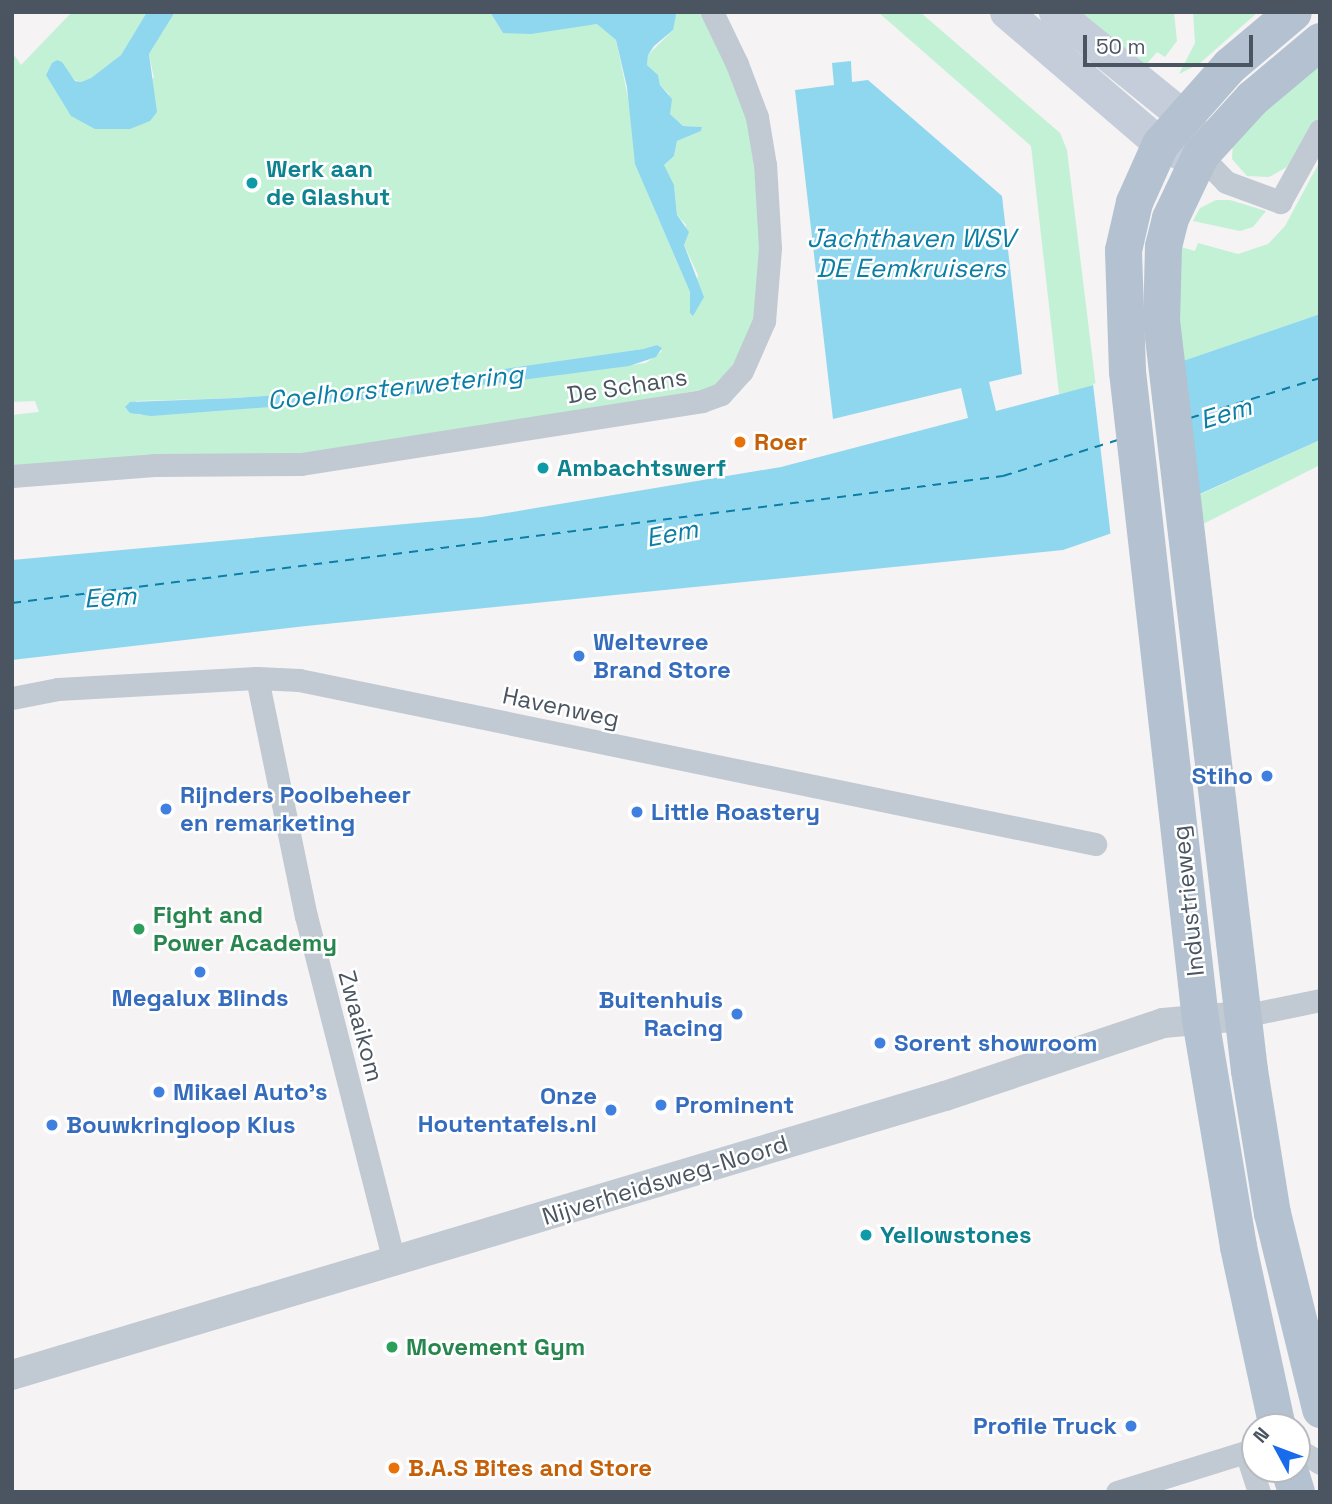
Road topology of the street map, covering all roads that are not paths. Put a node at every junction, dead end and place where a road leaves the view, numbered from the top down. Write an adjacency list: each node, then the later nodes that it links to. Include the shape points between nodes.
1 (712, 12): 10 (street, De Schans, via 757,117 770,248 768,300 760,332 742,372 721,394 702,401 301,464 154,465)
2 (1006, 12): 8 (main road)
3 (1055, 12): 6 (main road)
4 (1293, 12): 6 (main road, Industrieweg, via 1230,65)
5 (1320, 41): 9 (main road, Industrieweg, via 1252,98)
6 (1183, 116): 8 (main road, Industrieweg); 9 (main road, via 1196,136)
7 (1320, 130): 9 (street, via 1280,202 1226,182)
8 (1160, 144): 9 (main road); 16 (main road, Industrieweg, via 1134,202 1123,250 1122,306)
9 (1200, 155): 15 (main road, Industrieweg, via 1170,218 1163,246 1161,320)
10 (12, 476)
11 (257, 678): 12 (street, Havenweg, via 58,689); 13 (street, Havenweg, via 299,680); 17 (street, Zwaaikom, via 292,857)
12 (12, 698)
13 (1095, 844)
14 (1320, 1000): 15 (street, Nijverheidsweg-Noord)
15 (1243, 1016): 16 (street, Nijverheidsweg-Noord); 19 (main road, Industrieweg, via 1272,1213)
16 (1200, 1019): 17 (street, Nijverheidsweg-Noord, via 1163,1023 946,1096); 20 (main road, Industrieweg, via 1238,1246)
17 (394, 1262): 18 (street, Nijverheidsweg-Noord)
18 (12, 1375)
19 (1320, 1409)
20 (1274, 1413)
21 (1241, 1454): 22 (street)
22 (1117, 1492)

